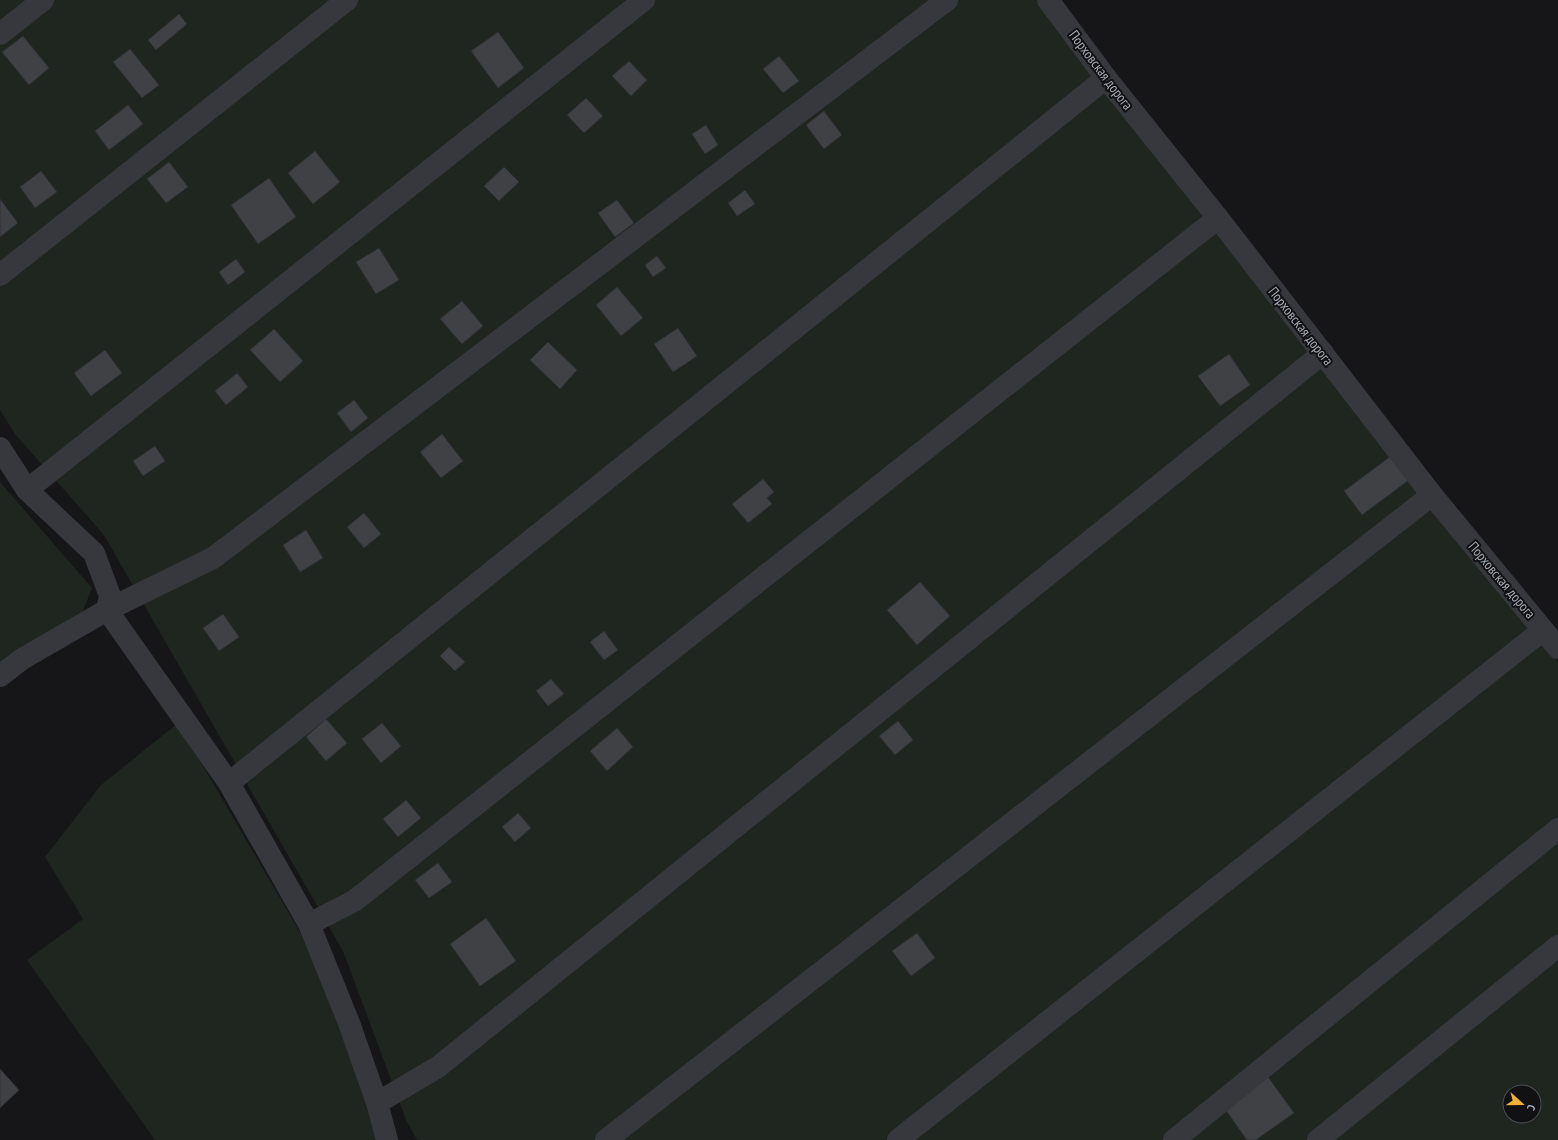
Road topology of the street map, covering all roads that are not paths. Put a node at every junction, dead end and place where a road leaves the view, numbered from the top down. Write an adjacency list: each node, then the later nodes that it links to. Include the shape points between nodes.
1 (43, 0): 6 (street)
2 (347, 0): 9 (street)
3 (644, 0): 12 (street)
4 (947, 0): 14 (street, via 213,558)
5 (1048, 0): 7 (street, Порховская дорога)
6 (0, 34)
7 (1106, 78): 8 (street, Порховская дорога); 18 (street)
8 (1218, 218): 10 (street, Порховская дорога); 20 (street, via 354,901)
9 (0, 275)
10 (1322, 353): 13 (street, Порховская дорога); 22 (street, via 438,1067)
11 (0, 448): 12 (street)
12 (27, 490): 14 (street, via 94,553 110,596)
13 (1432, 495): 15 (street, Порховская дорога); 24 (street)
14 (107, 610): 17 (street, via 22,659); 18 (street)
15 (1543, 630): 16 (street, Порховская дорога); 25 (street)
16 (1558, 648)
17 (0, 676)
18 (229, 783): 20 (street)
19 (1558, 829): 26 (street)
20 (309, 924): 22 (street, via 349,1023)
21 (1558, 946): 27 (street)
22 (377, 1103): 23 (street)
23 (387, 1140)
24 (606, 1140)
25 (898, 1140)
26 (1174, 1140)
27 (1318, 1140)

